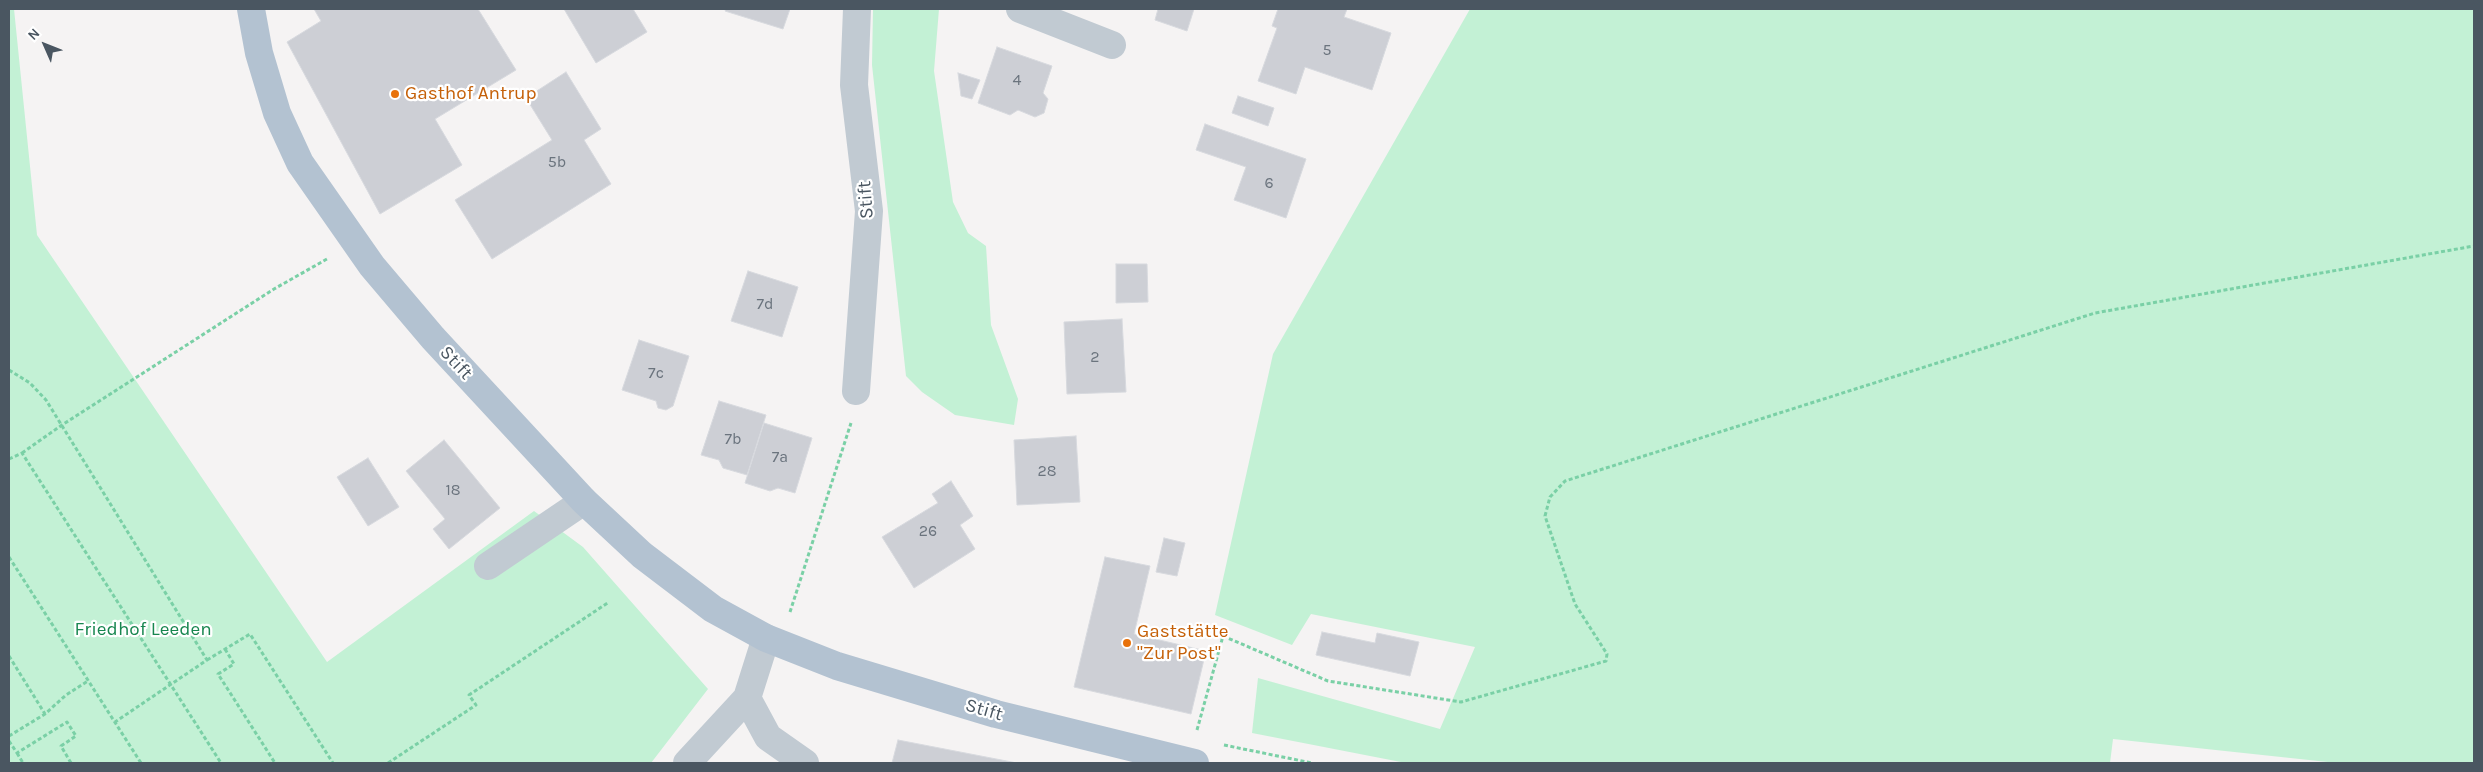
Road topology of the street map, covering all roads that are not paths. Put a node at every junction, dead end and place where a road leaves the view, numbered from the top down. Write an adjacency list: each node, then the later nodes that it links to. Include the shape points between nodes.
1 (251, 9): 6 (main road, Stift, via 259,53 277,113 300,163 372,266)
2 (856, 9): 5 (street, Stift, via 854,85 869,212)
3 (1020, 9): 4 (street)
4 (1112, 45)
5 (856, 390)
6 (584, 501): 7 (street); 8 (main road, Stift, via 642,555 714,610)
7 (488, 566)
8 (771, 640): 9 (street); 10 (main road, Stift, via 838,666 996,714)
9 (747, 698): 11 (street); 12 (street, via 768,737)
10 (1192, 754)
11 (687, 763)
12 (805, 763)

